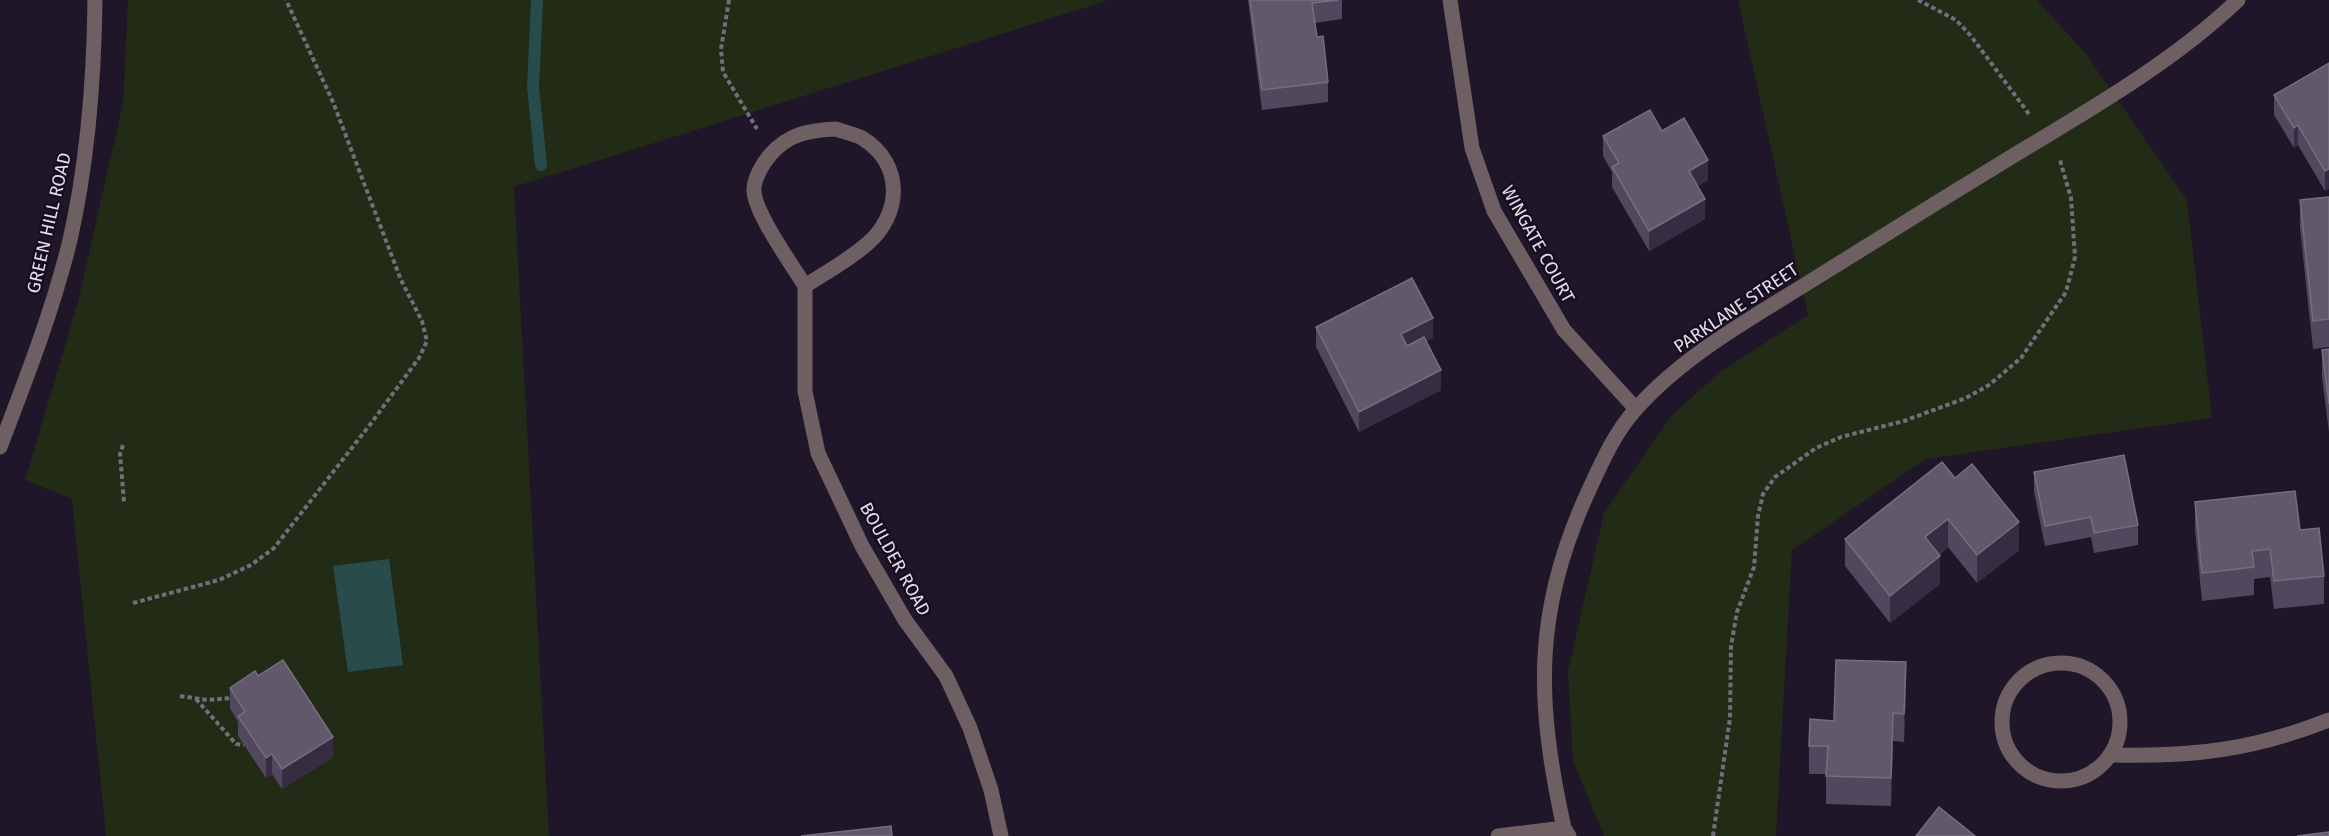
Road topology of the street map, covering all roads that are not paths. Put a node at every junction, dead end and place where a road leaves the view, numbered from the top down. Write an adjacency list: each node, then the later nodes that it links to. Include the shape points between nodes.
1 (95, 0): 6 (street, GREEN HILL ROAD, via 90,121 70,239 55,296)
2 (1450, 0): 5 (street, WINGATE COURT, via 1472,148 1494,210 1564,330)
3 (2238, 0): 5 (street, PARKLANE STREET, via 2177,50 2045,137 1747,321 1680,369)
4 (805, 286): 4 (street, via 868,243 893,209 895,183 883,157 862,138 836,129 807,130 782,142 763,163 753,189 766,223); 10 (street, BOULDER ROAD, via 805,392 818,453 862,546 904,620 946,676 988,780)
5 (1636, 409): 9 (street, PARKLANE STREET, via 1607,451 1571,527 1552,593 1544,672 1545,712 1549,760)
6 (0, 447)
7 (2329, 720): 8 (street, via 2236,749 2174,756)
8 (2111, 755): 8 (street, via 2120,734 2120,710 2111,688 2094,672 2073,663 2049,663 2028,672 2011,689 2002,710 2002,734 2011,756 2028,772 2050,781 2073,781 2094,772)
9 (1566, 832): 11 (street)
10 (1001, 836)
11 (1498, 836)

